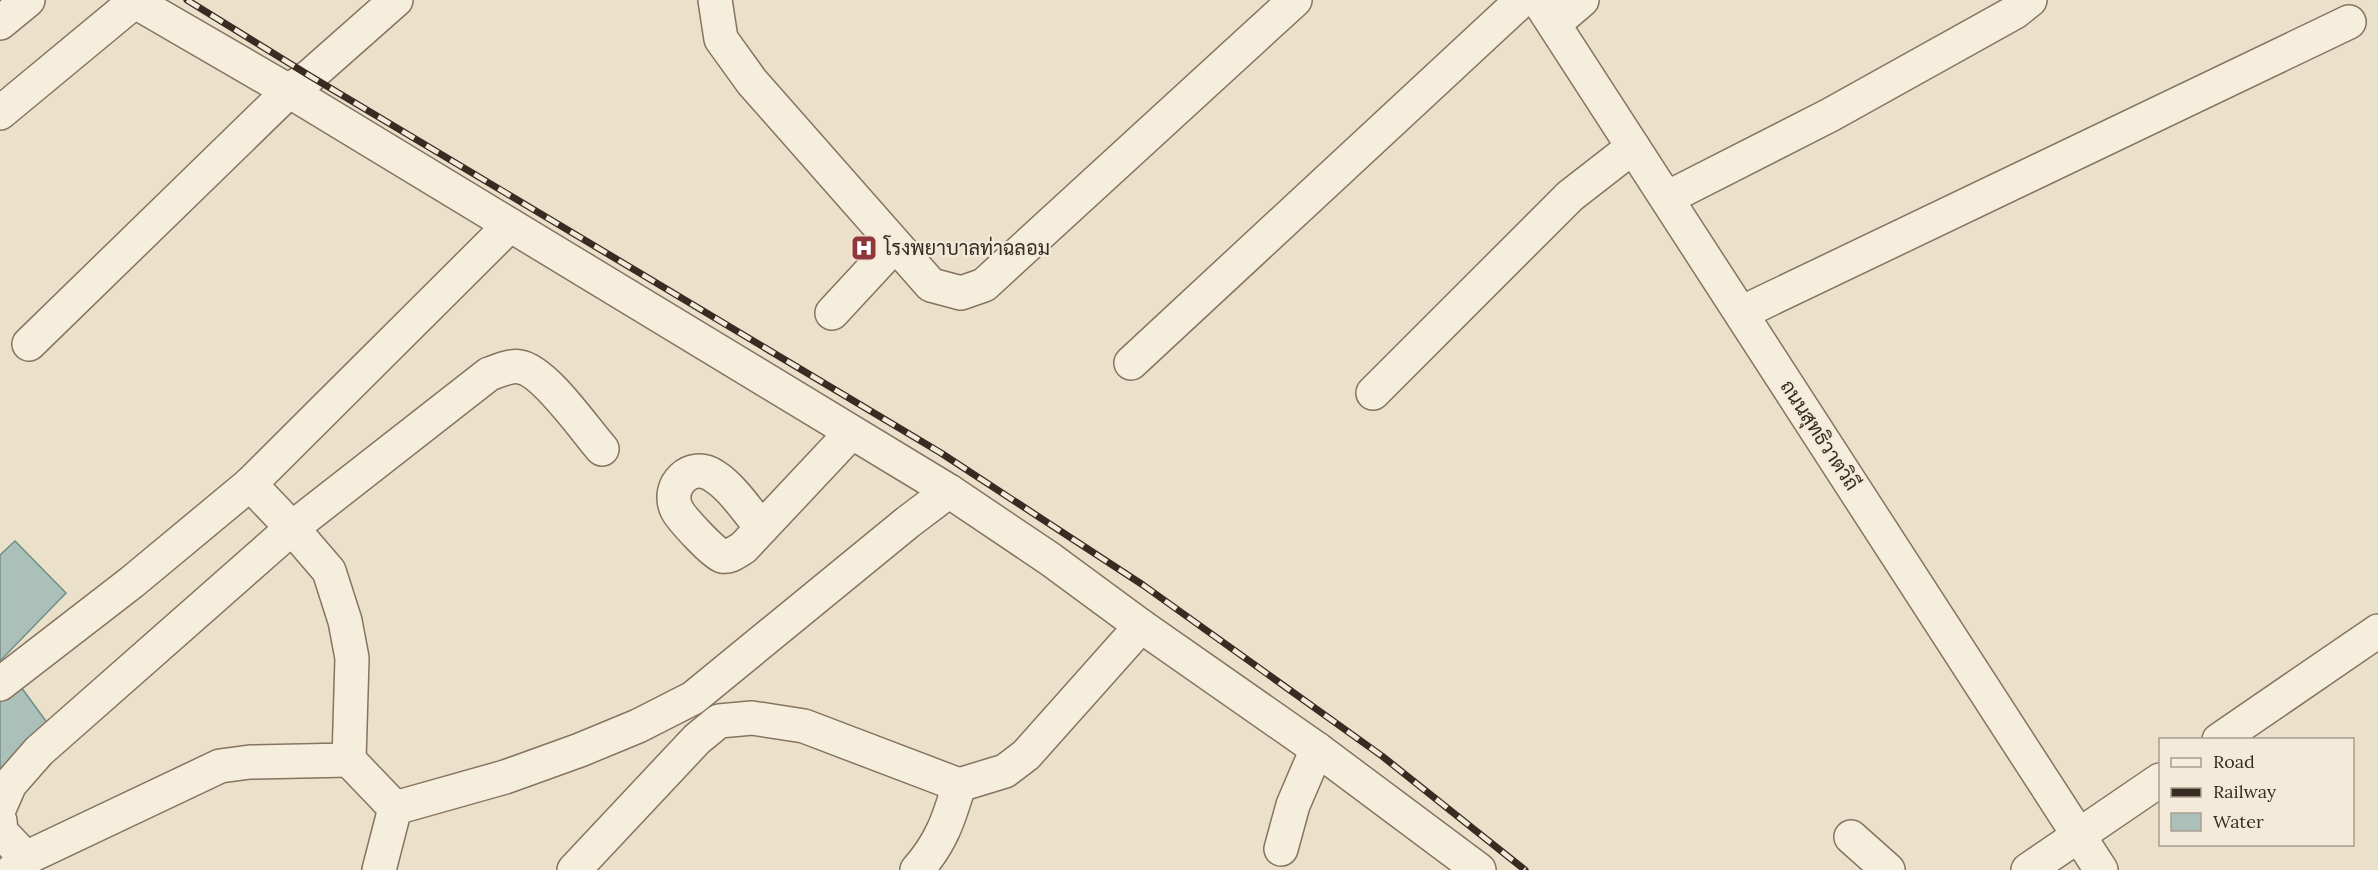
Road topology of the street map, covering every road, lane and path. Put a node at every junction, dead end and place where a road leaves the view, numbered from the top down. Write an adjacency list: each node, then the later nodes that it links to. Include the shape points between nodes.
1 (28, 0): 11 (street)
2 (396, 0): 12 (street)
3 (715, 0): 17 (street, via 721,39 752,82)
4 (1295, 0): 17 (street, via 984,285 961,293 931,285)
5 (1522, 0): 21 (street)
6 (1582, 0): 9 (street)
7 (2030, 0): 15 (street, via 1830,116)
8 (133, 1): 12 (street); 13 (street)
9 (1546, 12): 14 (street, ถนนสุทธิวาตวิถี)
10 (2349, 22): 19 (street)
11 (0, 23)
12 (289, 91): 16 (street); 20 (street)
13 (0, 112)
14 (1633, 147): 15 (street, ถนนสุทธิวาตวิถี); 22 (street, via 1570,196)
15 (1667, 198): 19 (street, ถนนสุทธิวาตวิถี)
16 (510, 225): 23 (street); 25 (street)
17 (895, 245): 18 (street)
18 (832, 313)
19 (1741, 314): 40 (street, ถนนสุทธิวาตวิถี)
20 (29, 344)
21 (1131, 363)
22 (1373, 393)
23 (851, 433): 26 (street); 28 (street)
24 (602, 450): 27 (street, via 543,378 521,367 506,368 489,374)
25 (250, 484): 27 (street); 31 (street)
26 (950, 491): 29 (street); 38 (street, via 693,698 580,750 505,777)
27 (292, 528): 34 (street, via 329,571 345,621 352,658); 37 (street, via 39,751 10,784)
28 (762, 528)
29 (1141, 626): 33 (street); 36 (street, via 1026,755 1005,771)
30 (2378, 631): 32 (street)
31 (0, 684)
32 (2223, 738)
33 (1317, 749): 42 (street, via 1293,805); 47 (street)
34 (350, 760): 38 (street); 43 (street, via 220,766)
35 (2159, 781): 40 (street)
36 (959, 785): 45 (street, via 804,726 752,718 719,721 697,738); 46 (street, via 948,824)
37 (0, 807)
38 (395, 807): 44 (street)
39 (0, 821): 43 (street, via 1,832)
40 (2078, 836): 49 (street); 50 (street, ถนนสุทธิวาตวิถี)
41 (1851, 837): 48 (street)
42 (1281, 849)
43 (19, 864)
44 (379, 870)
45 (574, 870)
46 (917, 870)
47 (1479, 870)
48 (1888, 870)
49 (2028, 870)
50 (2101, 870)

